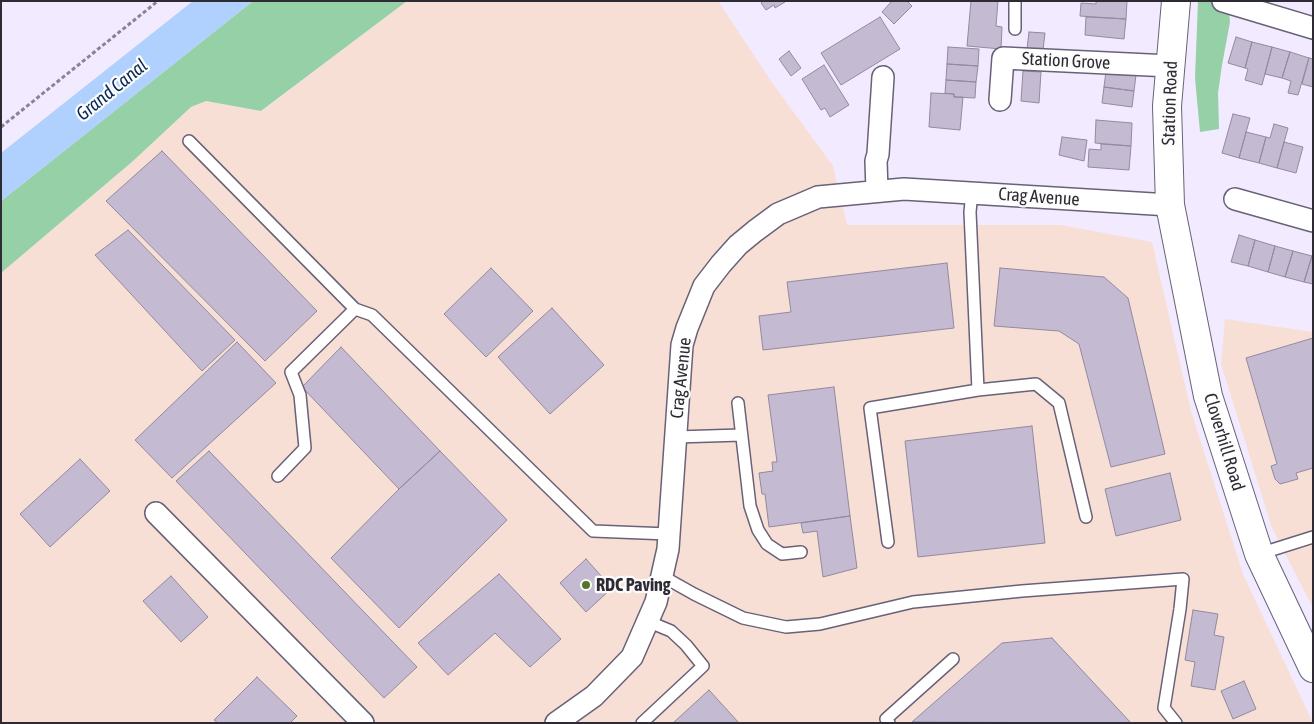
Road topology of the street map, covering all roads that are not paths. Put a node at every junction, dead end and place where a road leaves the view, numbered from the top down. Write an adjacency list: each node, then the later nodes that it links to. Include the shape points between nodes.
1 (1015, 1): 5 (lane)
2 (1176, 1): 6 (street, Station Road)
3 (1223, 1): 4 (street)
4 (1313, 28)
5 (1015, 29)
6 (1170, 66): 8 (street, Station Grove, via 1003,58); 13 (street, Station Road, via 1167,106)
7 (883, 77): 10 (street, via 876,161)
8 (1000, 100)
9 (189, 141): 15 (lane)
10 (877, 191): 11 (street, Crag Avenue, via 904,188); 19 (street, Crag Avenue, via 818,197 778,214 738,245 721,264 704,286 682,345)
11 (972, 192): 13 (street, Crag Avenue); 16 (lane, via 970,212)
12 (1234, 199): 14 (street)
13 (1170, 205): 27 (street, Cloverhill Road, via 1208,396)
14 (1313, 221)
15 (355, 308): 20 (lane, via 291,372 300,395 305,448); 23 (lane, via 372,314 593,531)
16 (978, 390): 22 (lane, via 1036,384 1059,403); 25 (lane, via 870,408)
17 (738, 403): 18 (lane)
18 (741, 435): 19 (lane); 26 (lane, via 750,506 758,530 767,544 782,554)
19 (676, 437): 23 (street, Crag Avenue)
20 (278, 476)
21 (156, 513): 32 (street)
22 (1086, 517)
23 (668, 534): 28 (street, Crag Avenue)
24 (1313, 537): 27 (lane)
25 (888, 542)
26 (801, 552)
27 (1259, 554): 31 (street, Cloverhill Road)
28 (662, 576): 29 (street, Crag Avenue); 36 (lane, via 743,618 786,627 820,624 913,602 1183,579 1164,708)
29 (648, 622): 33 (street, Crag Avenue, via 632,657 594,696); 34 (lane, via 671,632 703,666)
30 (953, 659): 35 (lane, via 886,719)
31 (1313, 668)
32 (363, 723)
33 (556, 723)
34 (642, 723)
35 (889, 723)
36 (1176, 723)

